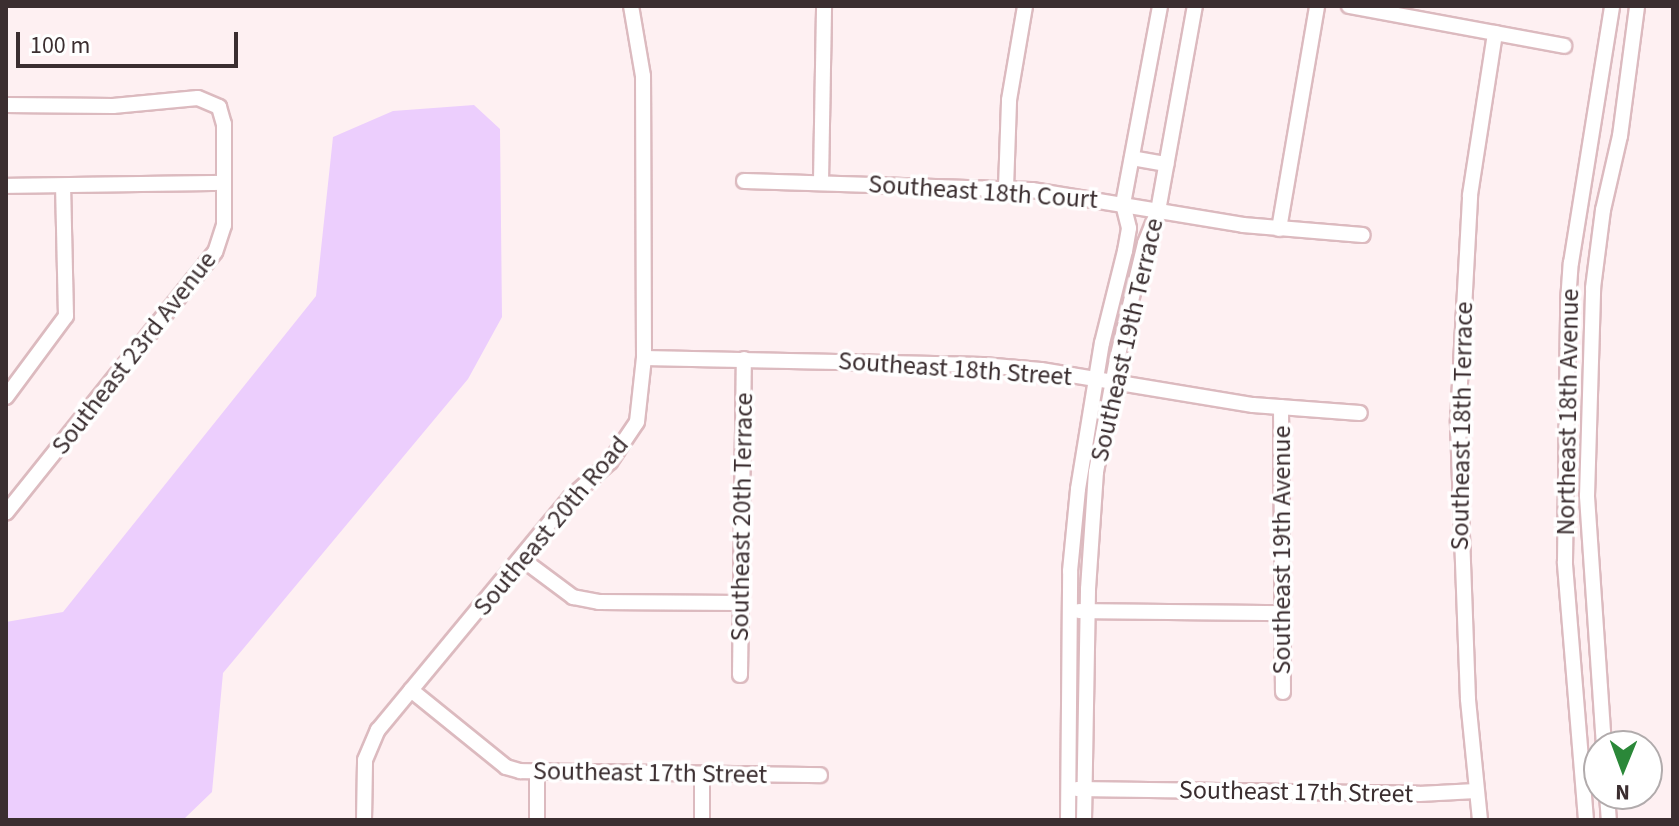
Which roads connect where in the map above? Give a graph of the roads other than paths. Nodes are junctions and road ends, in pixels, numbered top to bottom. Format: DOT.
graph roads {
  1 [pos="631,6"];
  2 [pos="824,6"];
  3 [pos="1025,6"];
  4 [pos="1160,6"];
  5 [pos="1195,6"];
  6 [pos="1317,6"];
  7 [pos="1349,6"];
  8 [pos="1612,6"];
  9 [pos="1637,6"];
  10 [pos="1495,33"];
  11 [pos="1564,46"];
  12 [pos="6,105"];
  13 [pos="1132,158"];
  14 [pos="1166,164"];
  15 [pos="744,181"];
  16 [pos="821,182"];
  17 [pos="223,183"];
  18 [pos="6,186"];
  19 [pos="63,187"];
  20 [pos="1006,188"];
  21 [pos="1123,204"];
  22 [pos="1158,211"];
  23 [pos="1279,229"];
  24 [pos="1363,235"];
  25 [pos="644,358"];
  26 [pos="744,359"];
  27 [pos="1095,379"];
  28 [pos="1112,382"];
  29 [pos="6,397"];
  30 [pos="1281,407"];
  31 [pos="1360,413"];
  32 [pos="6,513"];
  33 [pos="522,559"];
  34 [pos="741,603"];
  35 [pos="1070,611"];
  36 [pos="1087,611"];
  37 [pos="1282,613"];
  38 [pos="740,675"];
  39 [pos="411,690"];
  40 [pos="1283,692"];
  41 [pos="1603,730"];
  42 [pos="537,771"];
  43 [pos="702,774"];
  44 [pos="820,775"];
  45 [pos="1068,789"];
  46 [pos="1085,789"];
  47 [pos="1476,791"];
  48 [pos="364,820"];
  49 [pos="537,820"];
  50 [pos="702,820"];
  51 [pos="1068,820"];
  52 [pos="1084,820"];
  53 [pos="1480,820"];
  54 [pos="1586,820"];
  1 -- 25 [label="street, Southeast 20th Road"];
  2 -- 16 [label="street"];
  3 -- 20 [label="street"];
  4 -- 13 [label="street, Southeast 19th Terrace"];
  5 -- 14 [label="street, Southeast 19th Terrace"];
  6 -- 23 [label="street"];
  7 -- 10 [label="street"];
  8 -- 54 [label="street, Northeast 18th Avenue"];
  9 -- 41 [label="street"];
  10 -- 11 [label="street"];
  10 -- 47 [label="street, Southeast 18th Terrace"];
  12 -- 17 [label="street, Southeast 23rd Avenue"];
  13 -- 14 [label="street"];
  13 -- 21 [label="street, Southeast 19th Terrace"];
  14 -- 22 [label="street, Southeast 19th Terrace"];
  15 -- 16 [label="street, Southeast 18th Court"];
  16 -- 20 [label="street, Southeast 18th Court"];
  17 -- 19 [label="street"];
  17 -- 32 [label="street, Southeast 23rd Avenue"];
  18 -- 19 [label="street"];
  19 -- 29 [label="street"];
  20 -- 21 [label="street, Southeast 18th Court"];
  21 -- 22 [label="street, Southeast 18th Court"];
  21 -- 27 [label="street, Southeast 19th Terrace"];
  22 -- 23 [label="street, Southeast 18th Court"];
  22 -- 28 [label="street, Southeast 19th Terrace"];
  23 -- 24 [label="street, Southeast 18th Court"];
  25 -- 26 [label="street, Southeast 18th Street"];
  25 -- 33 [label="street, Southeast 20th Road"];
  26 -- 27 [label="street, Southeast 18th Street"];
  26 -- 34 [label="street, Southeast 20th Terrace"];
  27 -- 28 [label="street, Southeast 18th Street"];
  27 -- 35 [label="street, Southeast 19th Terrace"];
  28 -- 30 [label="street, Southeast 18th Street"];
  28 -- 36 [label="street, Southeast 19th Terrace"];
  30 -- 31 [label="street, Southeast 18th Street"];
  30 -- 37 [label="street, Southeast 19th Avenue"];
  33 -- 34 [label="street"];
  33 -- 39 [label="street, Southeast 20th Road"];
  34 -- 38 [label="street, Southeast 20th Terrace"];
  35 -- 36 [label="street"];
  35 -- 45 [label="street, Southeast 19th Terrace"];
  36 -- 37 [label="street"];
  36 -- 46 [label="street, Southeast 19th Terrace"];
  37 -- 40 [label="street, Southeast 19th Avenue"];
  39 -- 42 [label="street, Southeast 17th Street"];
  39 -- 48 [label="street, Southeast 20th Road"];
  42 -- 43 [label="street, Southeast 17th Street"];
  42 -- 49 [label="street"];
  43 -- 44 [label="street, Southeast 17th Street"];
  43 -- 50 [label="street"];
  45 -- 46 [label="street, Southeast 17th Street"];
  45 -- 51 [label="street, Southeast 19th Terrace"];
  46 -- 47 [label="street, Southeast 17th Street"];
  46 -- 52 [label="street, Southeast 19th Terrace"];
  47 -- 53 [label="street, Southeast 18th Terrace"];
}
